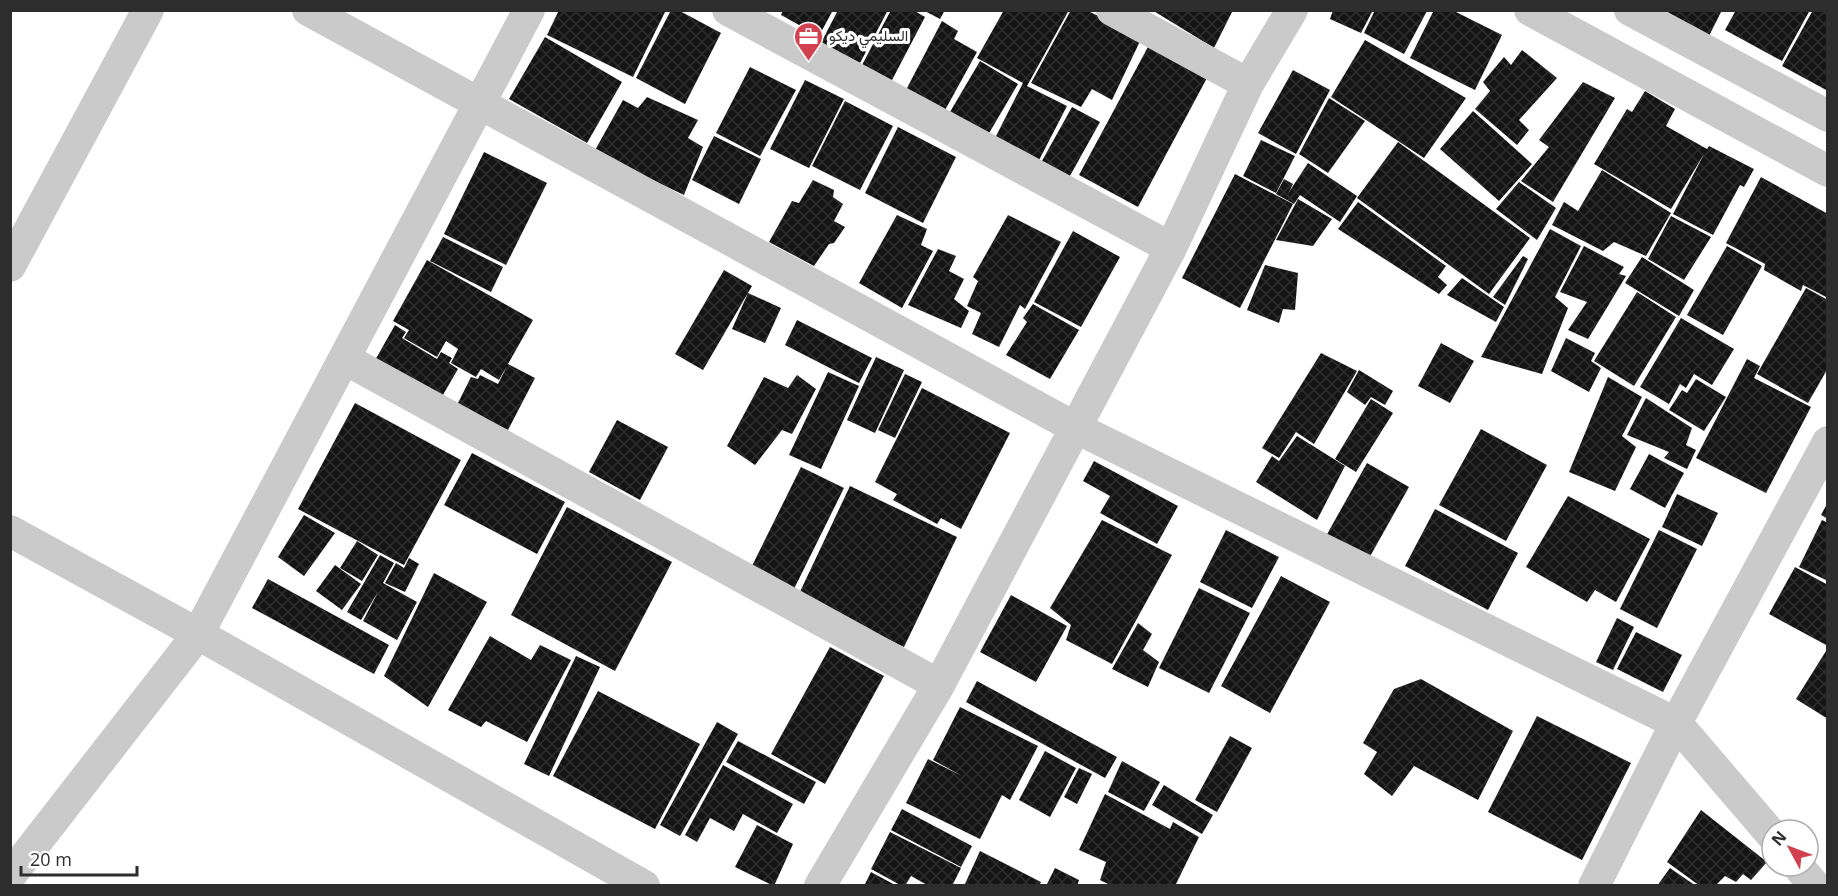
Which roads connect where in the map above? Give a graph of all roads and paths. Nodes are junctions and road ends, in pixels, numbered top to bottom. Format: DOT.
graph roads {
  1 [pos="148,10"];
  2 [pos="308,10"];
  3 [pos="529,10"];
  4 [pos="728,10"];
  5 [pos="1112,10"];
  6 [pos="1292,10"];
  7 [pos="1530,10"];
  8 [pos="1630,10"];
  9 [pos="1248,84"];
  10 [pos="480,103"];
  11 [pos="1827,116"];
  12 [pos="1827,171"];
  13 [pos="1171,248"];
  14 [pos="10,266"];
  15 [pos="345,358"];
  16 [pos="1076,428"];
  17 [pos="1827,442"];
  18 [pos="10,531"];
  19 [pos="198,634"];
  20 [pos="939,685"];
  21 [pos="1676,723"];
  22 [pos="1760,821"];
  23 [pos="10,876"];
  24 [pos="644,885"];
  25 [pos="820,885"];
  26 [pos="1594,885"];
  1 -- 14 [label="street"];
  2 -- 10 [label="street"];
  3 -- 10 [label="street"];
  4 -- 13 [label="street"];
  5 -- 9 [label="street"];
  6 -- 9 [label="street"];
  7 -- 12 [label="street"];
  8 -- 11 [label="street"];
  9 -- 13 [label="street"];
  10 -- 15 [label="street"];
  10 -- 16 [label="street"];
  13 -- 16 [label="street"];
  15 -- 19 [label="street"];
  15 -- 20 [label="street"];
  16 -- 20 [label="street"];
  16 -- 21 [label="street"];
  17 -- 21 [label="street"];
  18 -- 19 [label="street"];
  19 -- 23 [label="street"];
  19 -- 24 [label="street"];
  20 -- 25 [label="street"];
  21 -- 22 [label="street"];
  21 -- 26 [label="street"];
}
